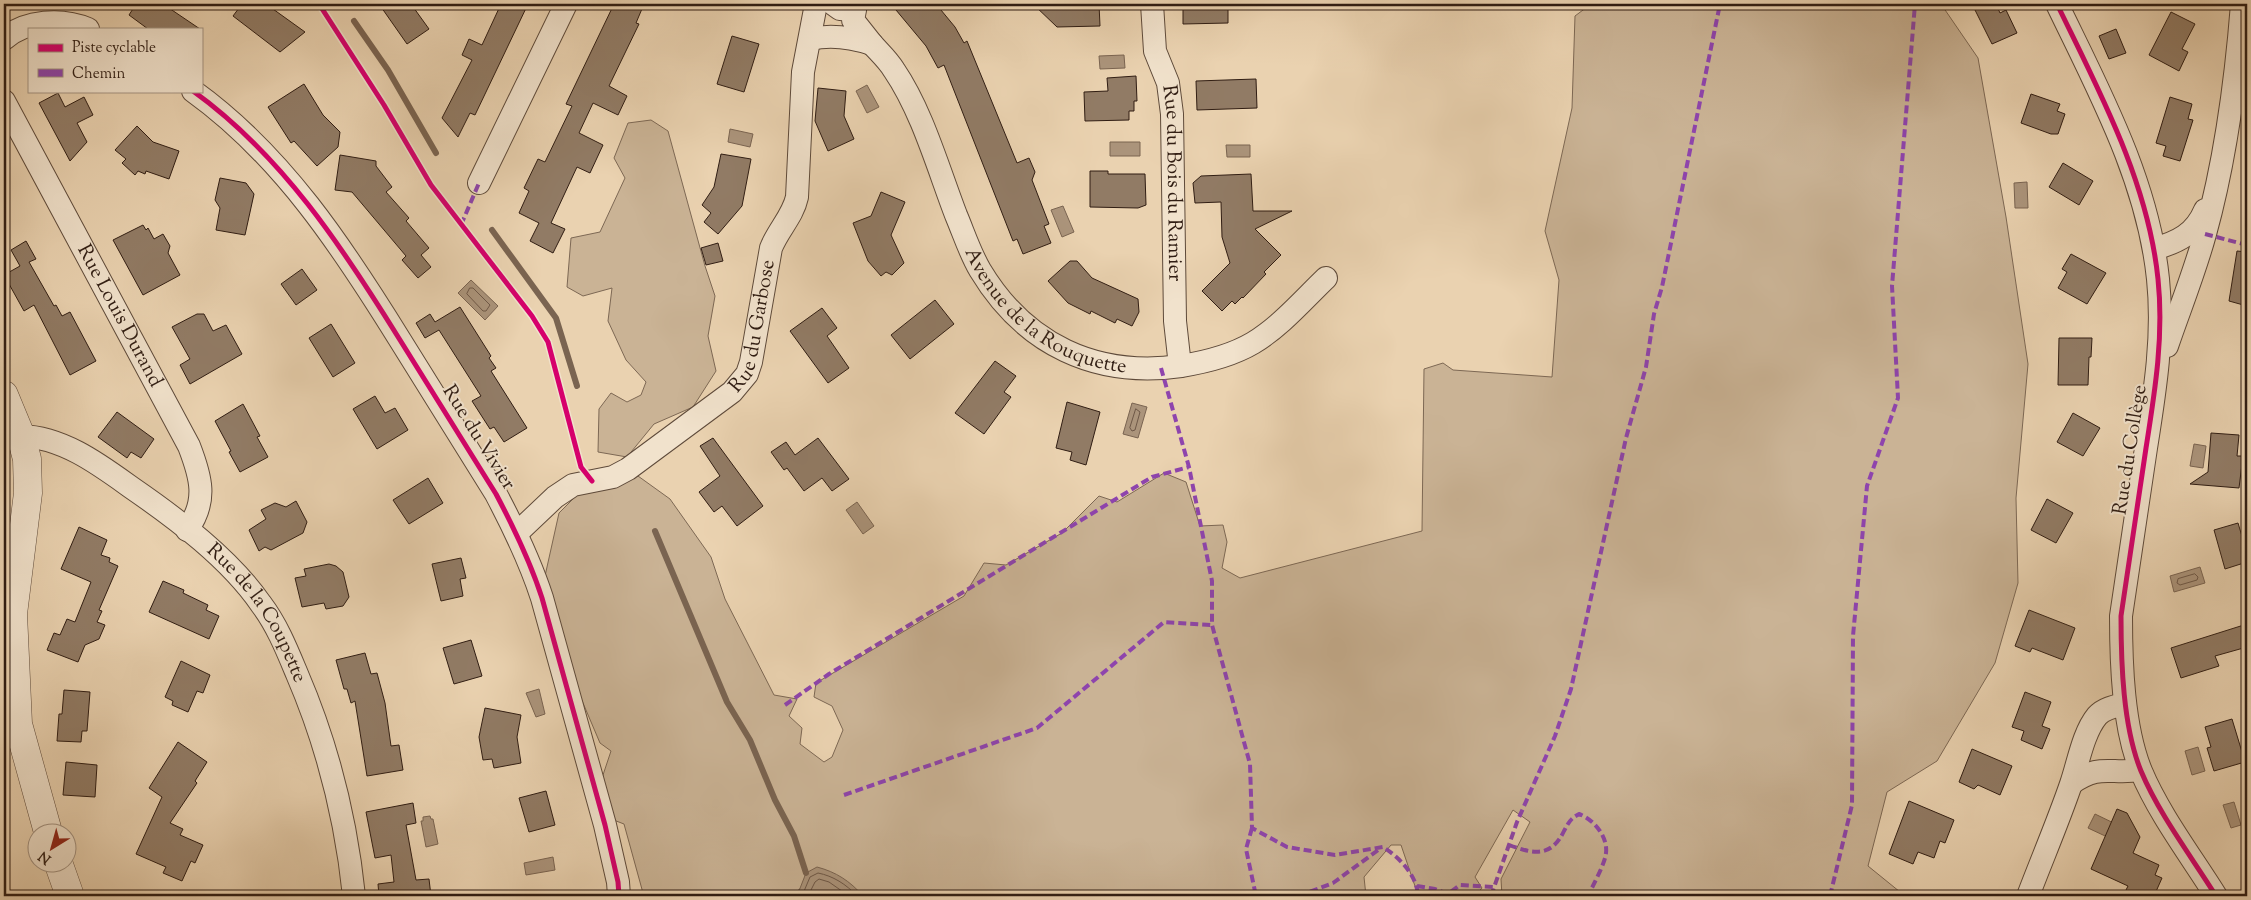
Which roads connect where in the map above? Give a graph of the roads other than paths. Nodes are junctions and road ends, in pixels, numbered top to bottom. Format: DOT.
graph roads {
  1 [pos="566,4"];
  2 [pos="816,4"];
  3 [pos="833,4"];
  4 [pos="1152,4"];
  5 [pos="2057,4"];
  6 [pos="2242,4"];
  7 [pos="84,28"];
  8 [pos="4,39"];
  9 [pos="810,39"];
  10 [pos="872,44"];
  11 [pos="194,92"];
  12 [pos="6,104"];
  13 [pos="2218,182"];
  14 [pos="479,183"];
  15 [pos="2154,249"];
  16 [pos="2198,257"];
  17 [pos="1326,278"];
  18 [pos="2158,278"];
  19 [pos="1180,366"];
  20 [pos="2158,372"];
  21 [pos="4,394"];
  22 [pos="22,436"];
  23 [pos="188,530"];
  24 [pos="517,533"];
  25 [pos="2125,704"];
  26 [pos="2140,770"];
  27 [pos="2072,783"];
  28 [pos="45,822"];
  29 [pos="62,872"];
  30 [pos="70,896"];
  31 [pos="354,896"];
  32 [pos="619,896"];
  33 [pos="2028,896"];
  34 [pos="2216,896"];
  1 -- 14 [label="street"];
  2 -- 9 [label="street, Rue du Garbose"];
  3 -- 10 [label="street, Avenue de la Rouquette"];
  4 -- 19 [label="street, Rue du Bois du Ramier"];
  5 -- 15 [label="street, Rue du Collège"];
  6 -- 13 [label="street"];
  7 -- 8 [label="street"];
  9 -- 10 [label="street"];
  9 -- 24 [label="street, Rue du Garbose"];
  10 -- 19 [label="street, Avenue de la Rouquette"];
  11 -- 24 [label="street, Rue du Vivier"];
  12 -- 23 [label="street, Rue Louis Durand"];
  13 -- 15 [label="street"];
  13 -- 16 [label="street"];
  15 -- 18 [label="street, Rue du Collège"];
  16 -- 18 [label="street"];
  16 -- 20 [label="street"];
  17 -- 19 [label="street, Avenue de la Rouquette"];
  18 -- 20 [label="street, Rue du Collège"];
  20 -- 25 [label="street, Rue du Collège"];
  21 -- 22 [label="street"];
  22 -- 23 [label="street, Rue de la Coupette"];
  22 -- 28 [label="street"];
  23 -- 31 [label="street, Rue de la Coupette"];
  24 -- 32 [label="street, Rue du Vivier"];
  25 -- 26 [label="street, Rue du Collège"];
  25 -- 27 [label="street"];
  26 -- 27 [label="street"];
  26 -- 34 [label="street, Rue du Collège"];
  27 -- 33 [label="street"];
  29 -- 30 [label="street"];
}
